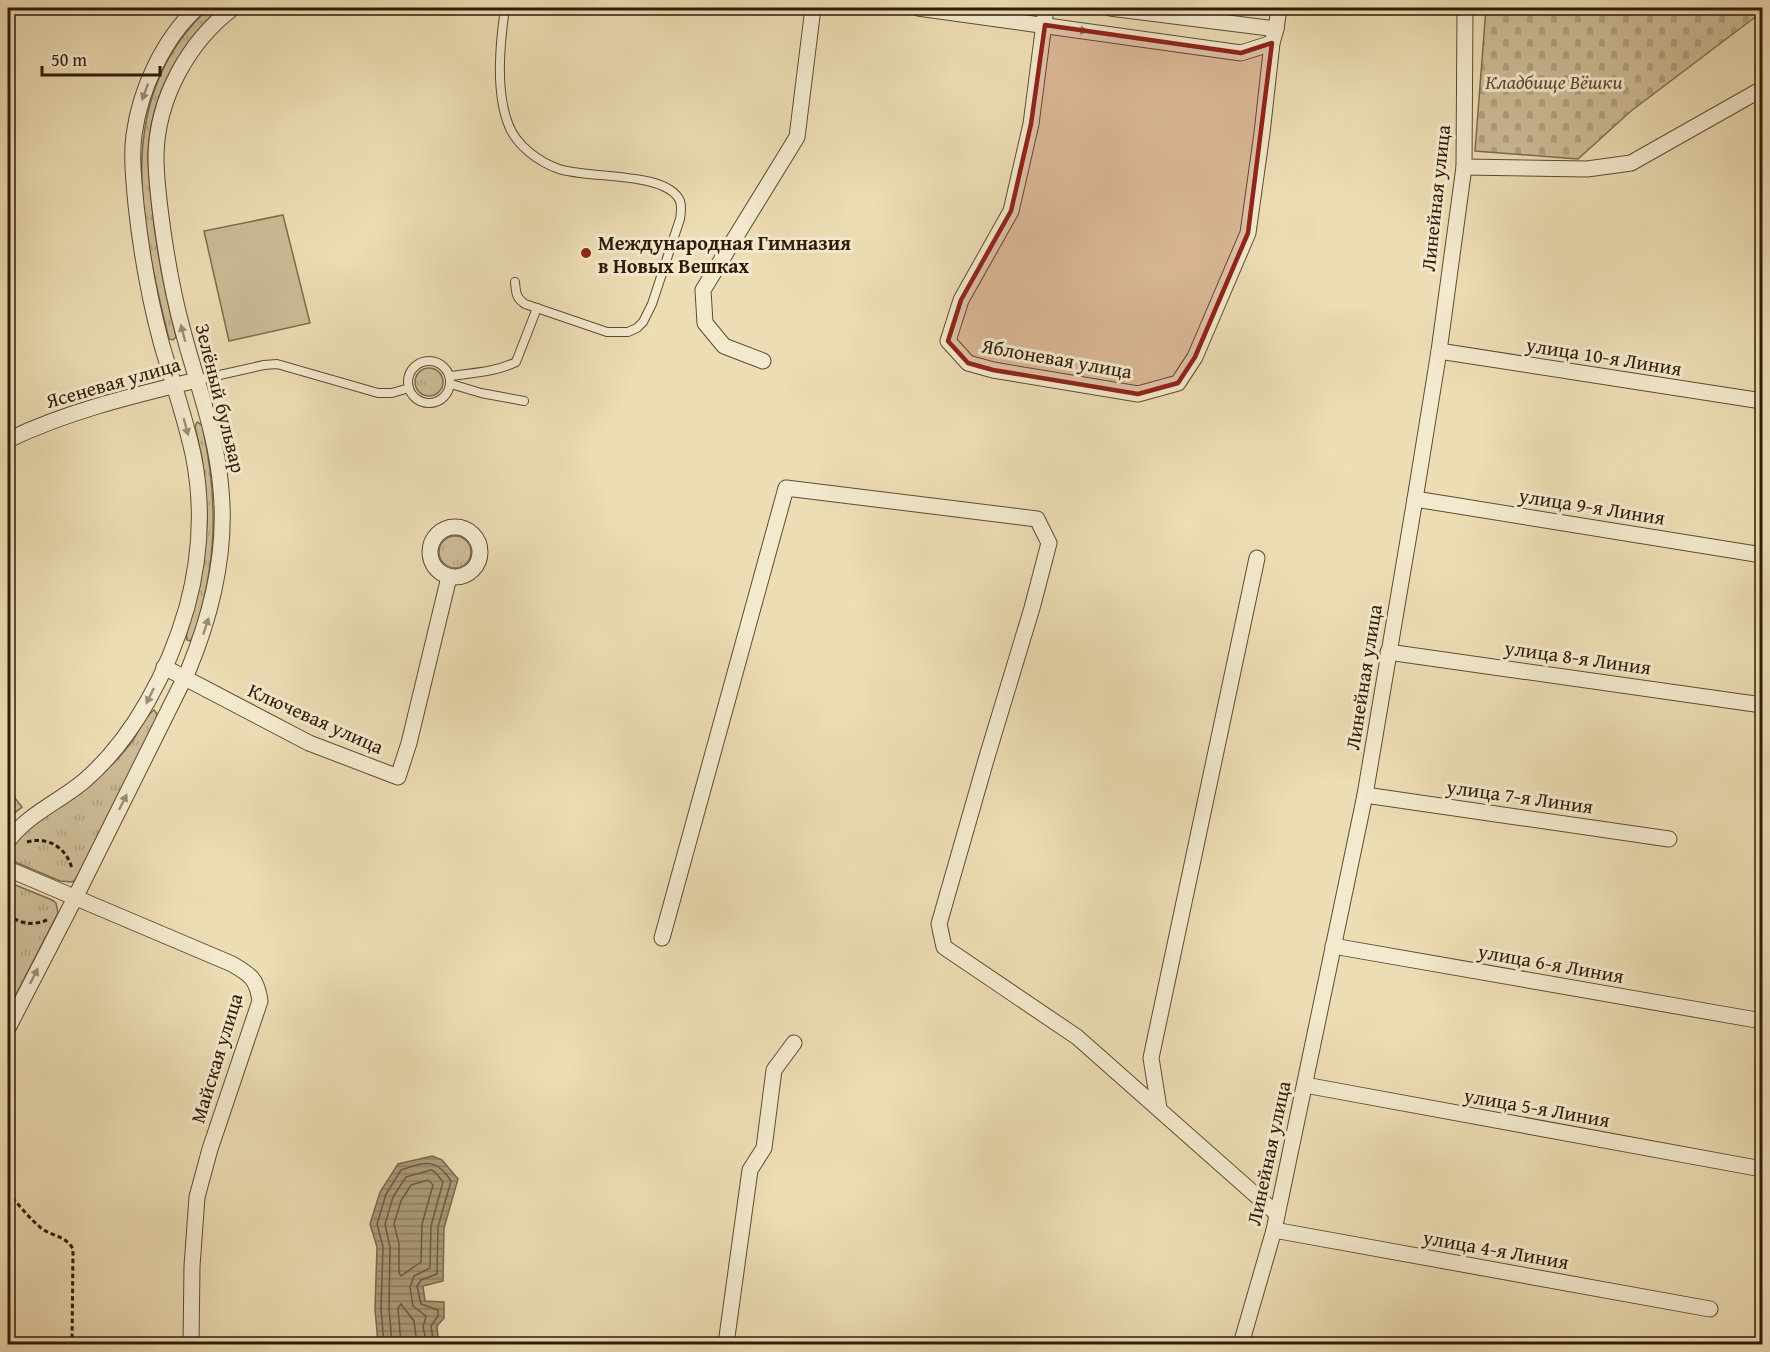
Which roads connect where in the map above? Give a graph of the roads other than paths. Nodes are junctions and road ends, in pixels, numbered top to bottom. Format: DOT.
graph roads {
  1 [pos="197,8"];
  2 [pos="233,8"];
  3 [pos="505,8"];
  4 [pos="813,8"];
  5 [pos="918,8"];
  6 [pos="1047,8"];
  7 [pos="1110,8"];
  8 [pos="1279,8"];
  9 [pos="1466,8"];
  10 [pos="1045,26"];
  11 [pos="1274,36"];
  12 [pos="1762,89"];
  13 [pos="1464,167"];
  14 [pos="515,282"];
  15 [pos="537,308"];
  16 [pos="1439,351"];
  17 [pos="763,361"];
  18 [pos="197,380"];
  19 [pos="450,380"];
  20 [pos="174,385"];
  21 [pos="409,388"];
  22 [pos="524,401"];
  23 [pos="1762,401"];
  24 [pos="8,440"];
  25 [pos="1415,499"];
  26 [pos="1762,555"];
  27 [pos="1257,558"];
  28 [pos="449,577"];
  29 [pos="1388,652"];
  30 [pos="164,667"];
  31 [pos="185,678"];
  32 [pos="1762,705"];
  33 [pos="1365,795"];
  34 [pos="1669,839"];
  35 [pos="8,841"];
  36 [pos="8,869"];
  37 [pos="71,897"];
  38 [pos="662,938"];
  39 [pos="1333,946"];
  40 [pos="1762,1021"];
  41 [pos="8,1028"];
  42 [pos="794,1043"];
  43 [pos="1305,1086"];
  44 [pos="1159,1108"];
  45 [pos="1762,1170"];
  46 [pos="1277,1214"];
  47 [pos="1274,1230"];
  48 [pos="1710,1309"];
  49 [pos="191,1344"];
  50 [pos="726,1344"];
  51 [pos="1241,1344"];
  1 -- 20 [label="street, Зелёный бульвар, one-way"];
  18 -- 2 [label="street, Зелёный бульвар, one-way"];
  3 -- 15 [label="lane"];
  4 -- 17 [label="street"];
  5 -- 10 [label="street"];
  6 -- 10 [label="street"];
  7 -- 11 [label="street"];
  8 -- 11 [label="street"];
  9 -- 13 [label="street, Линейная улица"];
  10 -- 11 [label="street, one-way"];
  10 -- 11 [label="street, Яблоневая улица"];
  12 -- 13 [label="street"];
  13 -- 16 [label="street, Линейная улица"];
  14 -- 15 [label="lane"];
  15 -- 19 [label="lane"];
  16 -- 23 [label="street, улица 10-я Линия"];
  16 -- 25 [label="street, Линейная улица"];
  18 -- 20 [label="street, Ясеневая улица"];
  18 -- 21 [label="lane"];
  31 -- 18 [label="street, Зелёный бульвар, one-way"];
  19 -- 21 [label="lane"];
  19 -- 21 [label="lane"];
  19 -- 22 [label="lane"];
  20 -- 24 [label="street, Ясеневая улица"];
  20 -- 30 [label="street, Зелёный бульвар, one-way"];
  25 -- 26 [label="street, улица 9-я Линия"];
  25 -- 29 [label="street, Линейная улица"];
  27 -- 44 [label="street"];
  28 -- 31 [label="street, Ключевая улица"];
  29 -- 32 [label="street, улица 8-я Линия"];
  29 -- 33 [label="street, Линейная улица"];
  30 -- 31 [label="street, Ключевая улица"];
  30 -- 35 [label="street, Зелёный бульвар, one-way"];
  37 -- 31 [label="street, Зелёный бульвар, one-way"];
  33 -- 34 [label="street, улица 7-я Линия"];
  33 -- 39 [label="street, Линейная улица"];
  36 -- 37 [label="street, Майская улица"];
  41 -- 37 [label="street, Зелёный бульвар, one-way"];
  37 -- 49 [label="street, Майская улица"];
  38 -- 44 [label="street"];
  39 -- 40 [label="street, улица 6-я Линия"];
  39 -- 43 [label="street, Линейная улица"];
  42 -- 50 [label="street"];
  43 -- 45 [label="street, улица 5-я Линия"];
  43 -- 46 [label="street, Линейная улица"];
  44 -- 46 [label="street"];
  46 -- 47 [label="street, Линейная улица"];
  47 -- 48 [label="street, улица 4-я Линия"];
  47 -- 51 [label="street, Линейная улица"];
}
